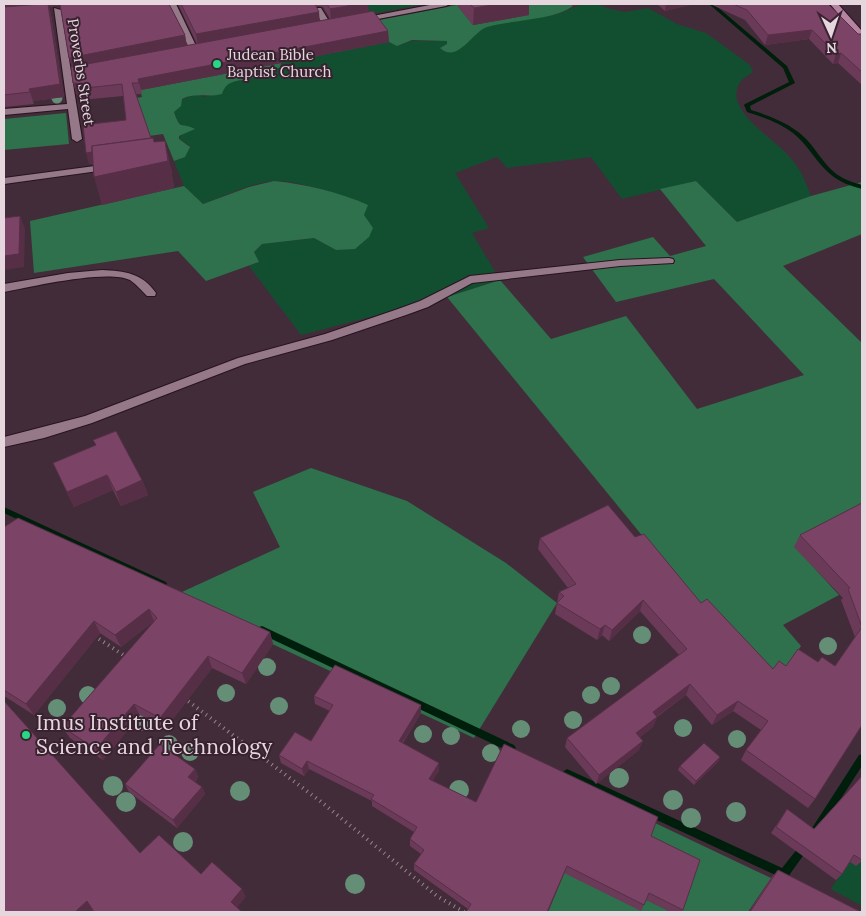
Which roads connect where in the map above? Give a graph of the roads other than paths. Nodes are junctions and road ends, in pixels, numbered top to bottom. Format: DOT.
graph roads {
  1 [pos="172,4"];
  2 [pos="446,4"];
  3 [pos="834,4"];
  4 [pos="57,10"];
  5 [pos="318,10"];
  6 [pos="355,21"];
  7 [pos="328,26"];
  8 [pos="862,36"];
  9 [pos="195,52"];
  10 [pos="72,106"];
  11 [pos="4,112"];
  12 [pos="77,139"];
  13 [pos="121,166"];
  14 [pos="4,181"];
  15 [pos="669,261"];
  16 [pos="4,288"];
  17 [pos="151,293"];
  18 [pos="4,442"];
  1 -- 9 [label="street"];
  2 -- 6 [label="street"];
  3 -- 8 [label="main road"];
  4 -- 10 [label="street, Proverbs Street"];
  5 -- 7 [label="street"];
  10 -- 11 [label="street"];
  10 -- 12 [label="street, Proverbs Street"];
  13 -- 14 [label="street"];
  15 -- 18 [label="street"];
  16 -- 17 [label="street"];
}
